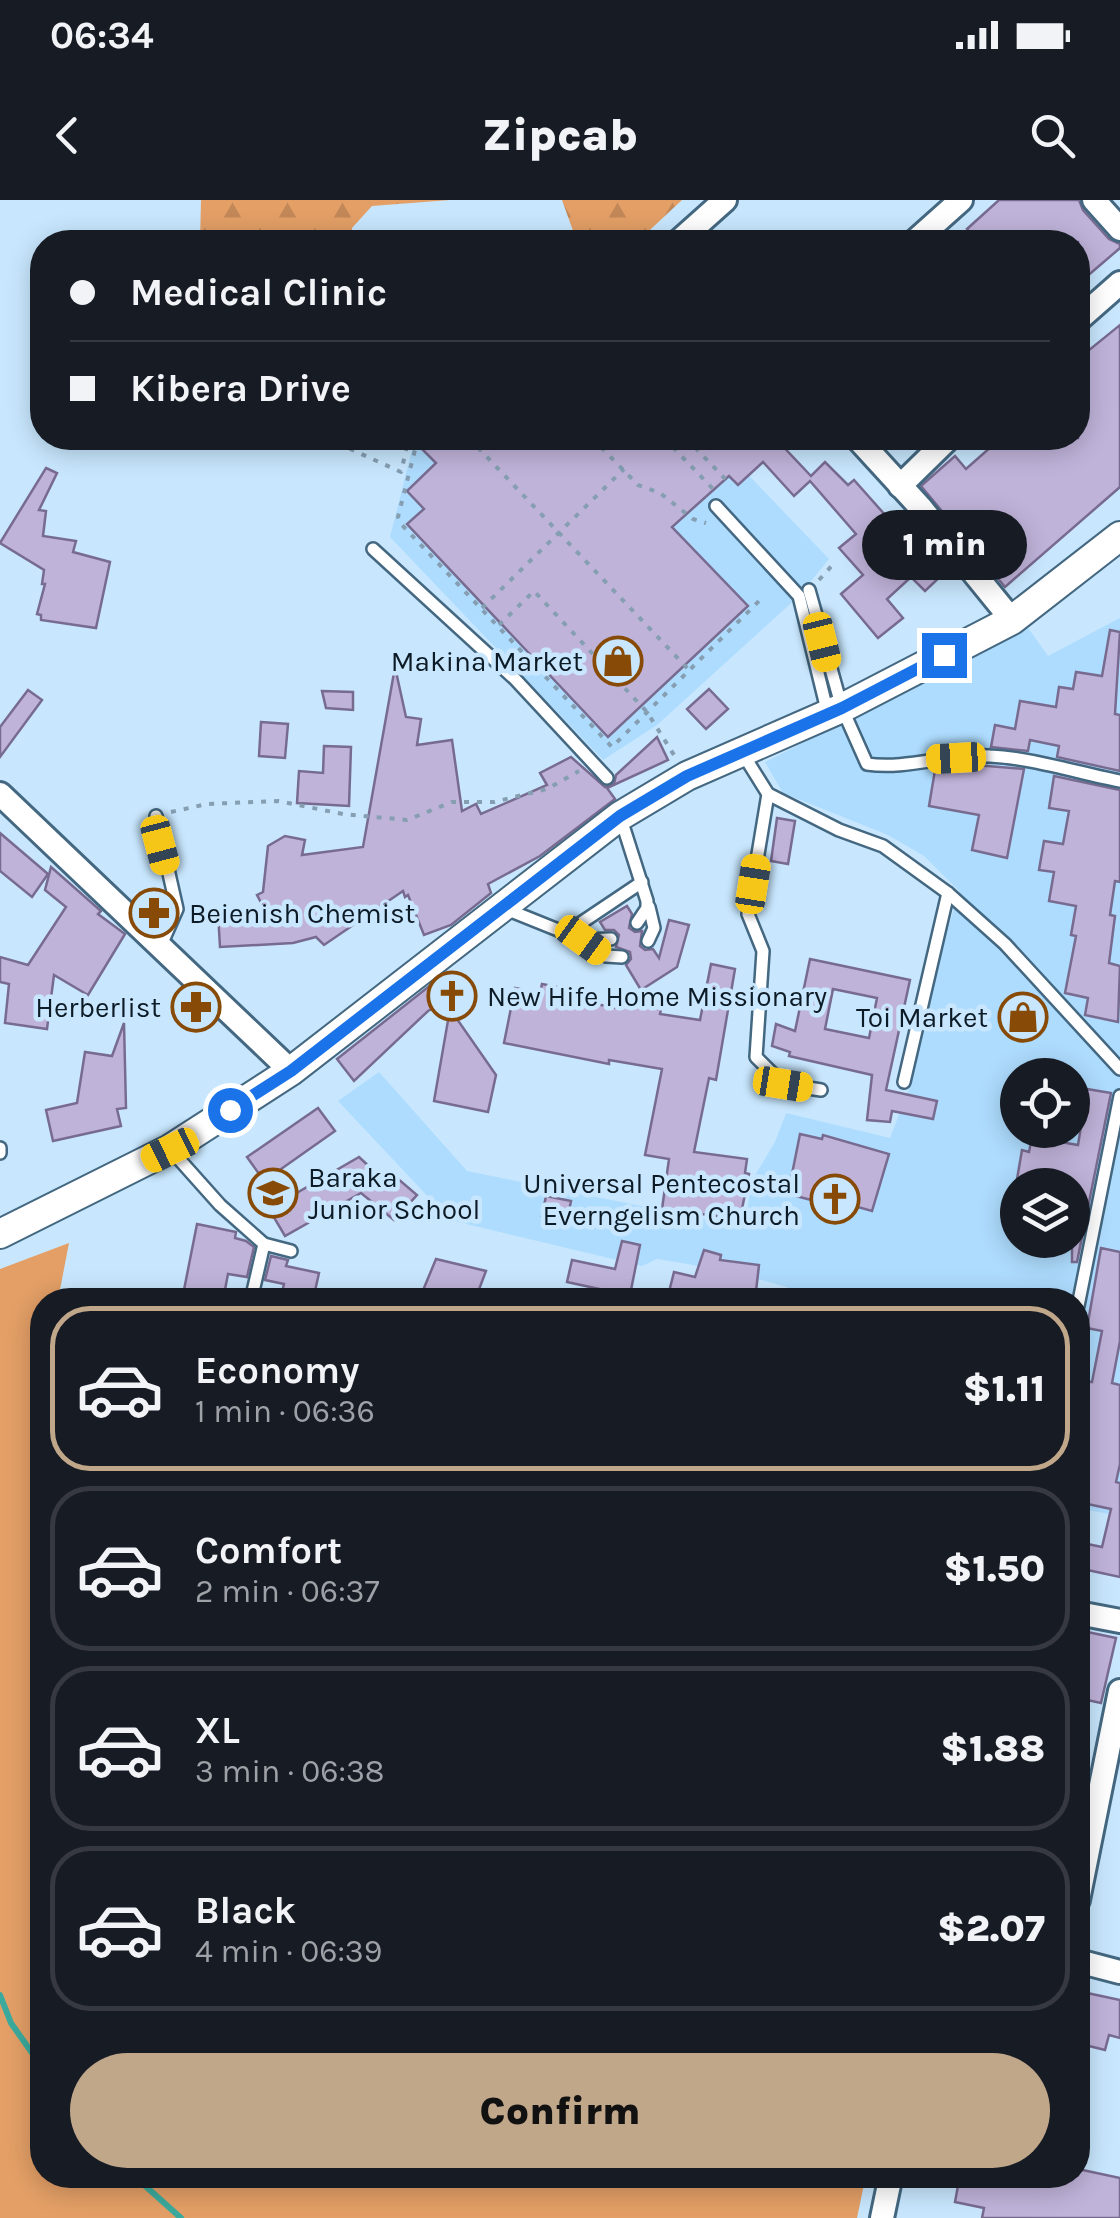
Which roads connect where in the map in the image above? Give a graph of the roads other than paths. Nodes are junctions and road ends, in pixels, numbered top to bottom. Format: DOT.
graph roads {
  1 [pos="725,200"];
  2 [pos="961,200"];
  3 [pos="1094,200"];
  4 [pos="1120,228"];
  5 [pos="691,230"];
  6 [pos="927,230"];
  7 [pos="1120,282"];
  8 [pos="1090,309"];
  9 [pos="868,450"];
  10 [pos="937,450"];
  11 [pos="900,486"];
  12 [pos="717,500"];
  13 [pos="1120,536"];
  14 [pos="373,549"];
  15 [pos="810,590"];
  16 [pos="1012,620"];
  17 [pos="835,711"];
  18 [pos="742,753"];
  19 [pos="607,778"];
  20 [pos="1120,781"];
  21 [pos="0,794"];
  22 [pos="768,794"];
  23 [pos="156,816"];
  24 [pos="620,816"];
  25 [pos="642,882"];
  26 [pos="948,892"];
  27 [pos="647,900"];
  28 [pos="501,908"];
  29 [pos="637,923"];
  30 [pos="566,933"];
  31 [pos="611,939"];
  32 [pos="583,940"];
  33 [pos="648,941"];
  34 [pos="161,945"];
  35 [pos="622,957"];
  36 [pos="1120,1069"];
  37 [pos="291,1071"];
  38 [pos="904,1082"];
  39 [pos="821,1090"];
  40 [pos="1120,1096"];
  41 [pos="170,1150"];
  42 [pos="0,1234"];
  43 [pos="264,1244"];
  44 [pos="291,1251"];
  45 [pos="254,1288"];
  46 [pos="1082,1288"];
  47 [pos="1090,1615"];
  48 [pos="1120,1621"];
  49 [pos="1120,1691"];
  50 [pos="1090,1840"];
  51 [pos="1090,1964"];
  52 [pos="1120,1972"];
  53 [pos="888,2188"];
  54 [pos="882,2218"];
  1 -- 5 [label="street"];
  2 -- 6 [label="street"];
  3 -- 4 [label="street"];
  7 -- 8 [label="street"];
  9 -- 11 [label="street"];
  10 -- 11 [label="street"];
  11 -- 16 [label="street"];
  12 -- 17 [label="lane"];
  13 -- 16 [label="street"];
  14 -- 19 [label="lane"];
  15 -- 17 [label="lane"];
  16 -- 17 [label="street"];
  17 -- 18 [label="street"];
  17 -- 20 [label="lane"];
  18 -- 22 [label="lane"];
  18 -- 24 [label="street"];
  21 -- 34 [label="street"];
  22 -- 26 [label="lane"];
  22 -- 39 [label="lane"];
  23 -- 34 [label="lane"];
  24 -- 25 [label="lane"];
  24 -- 28 [label="street"];
  25 -- 27 [label="lane"];
  25 -- 30 [label="lane"];
  26 -- 36 [label="lane"];
  26 -- 38 [label="lane"];
  27 -- 29 [label="lane"];
  27 -- 33 [label="lane"];
  28 -- 30 [label="lane"];
  28 -- 37 [label="street"];
  30 -- 32 [label="lane"];
  31 -- 32 [label="lane"];
  32 -- 35 [label="lane"];
  34 -- 37 [label="street"];
  37 -- 41 [label="street"];
  40 -- 46 [label="lane"];
  41 -- 42 [label="street"];
  41 -- 43 [label="lane"];
  43 -- 44 [label="lane"];
  43 -- 45 [label="lane"];
  47 -- 48 [label="street"];
  49 -- 50 [label="street"];
  51 -- 52 [label="street"];
  53 -- 54 [label="street"];
}
